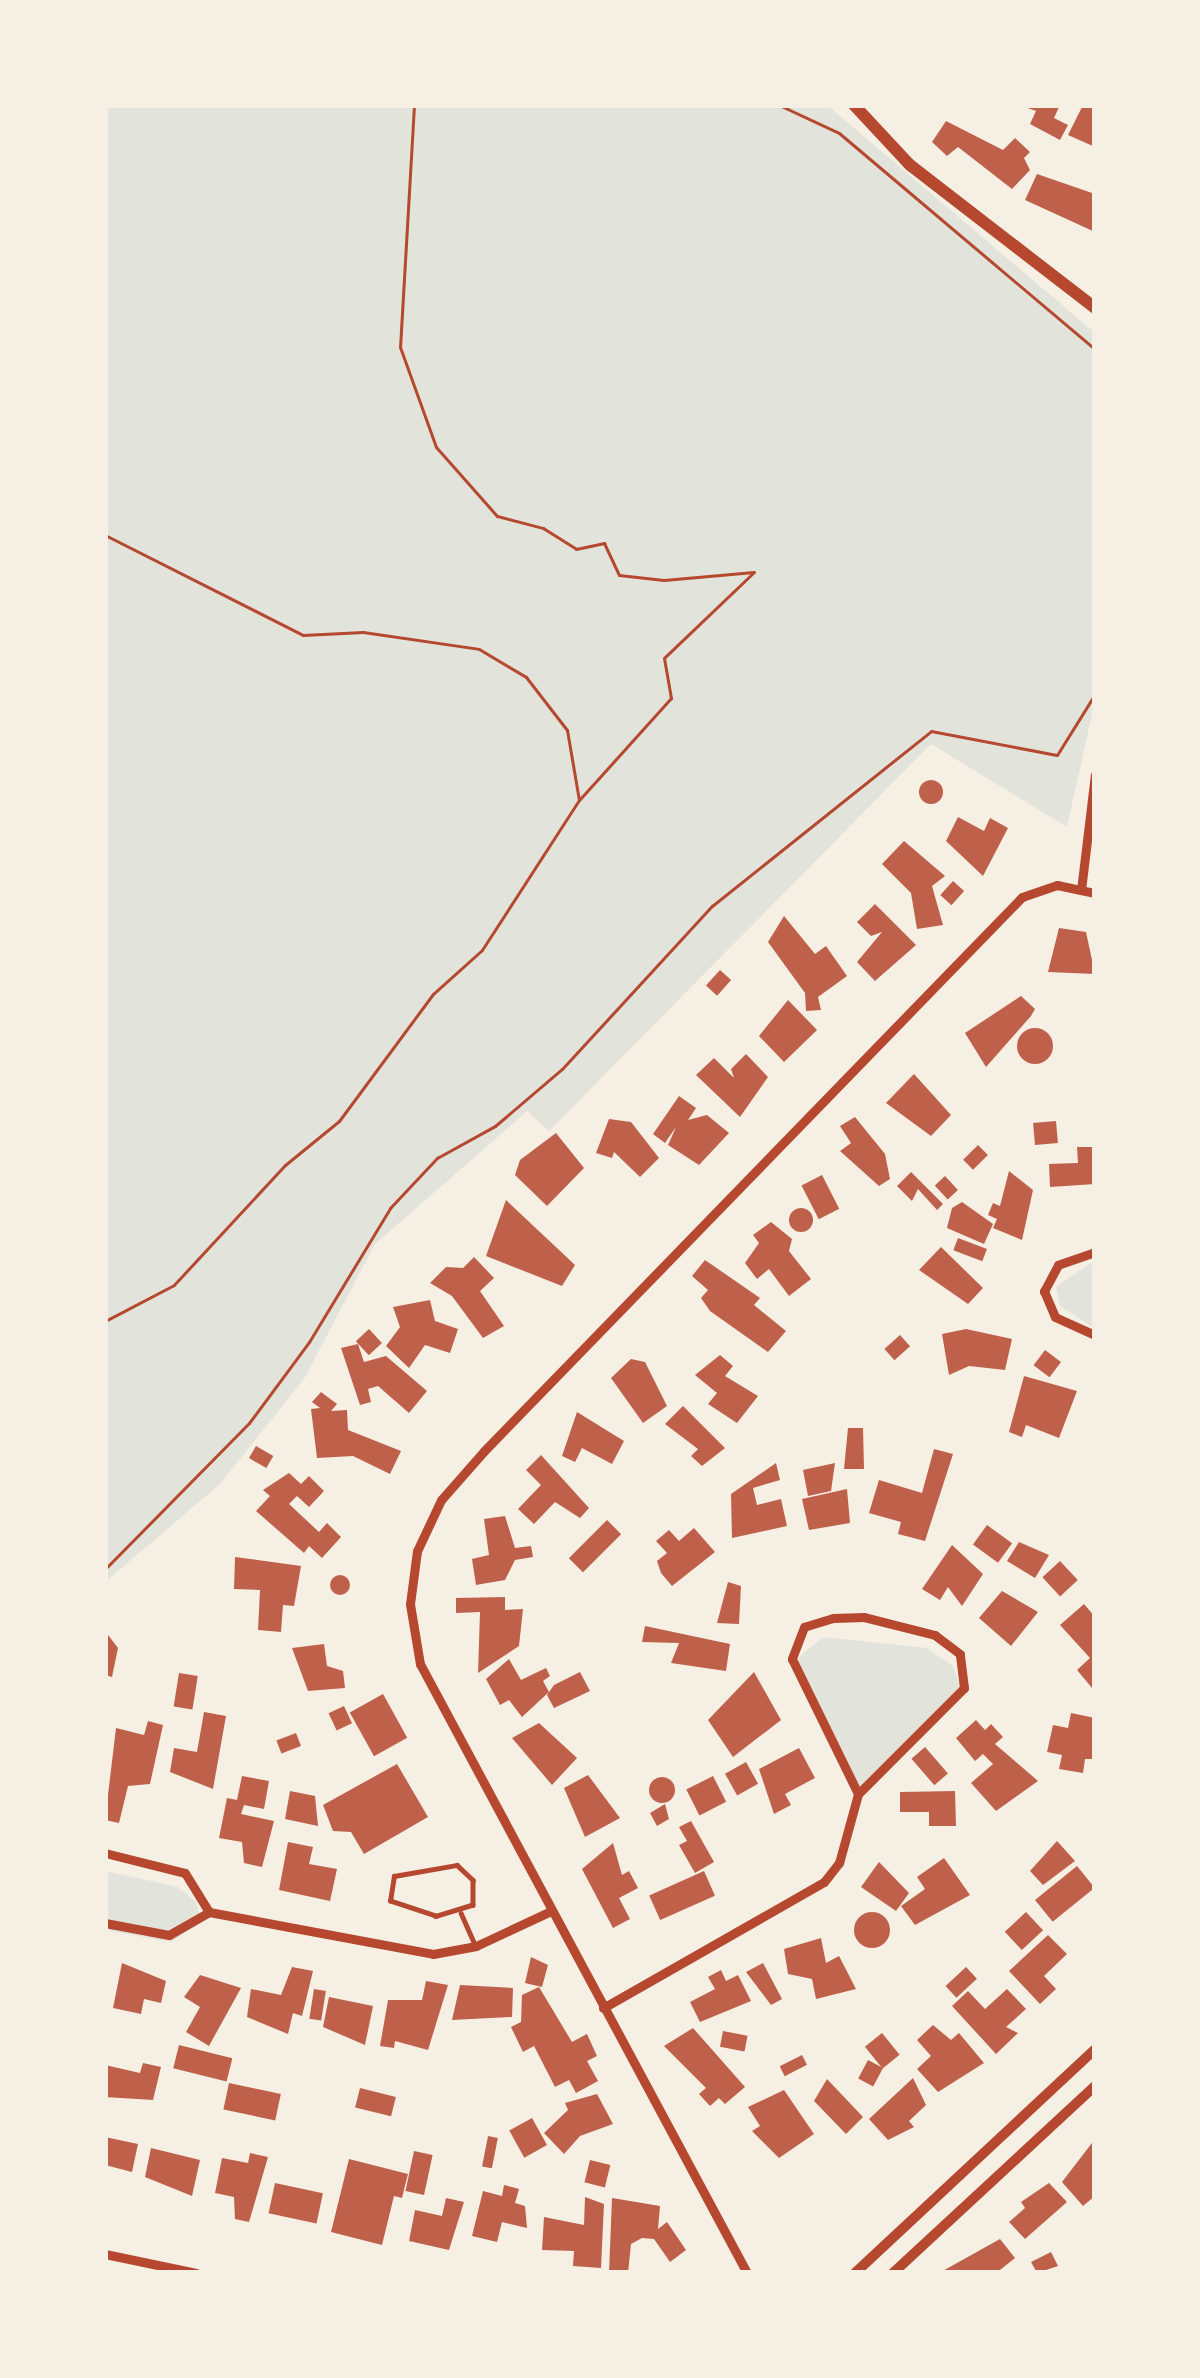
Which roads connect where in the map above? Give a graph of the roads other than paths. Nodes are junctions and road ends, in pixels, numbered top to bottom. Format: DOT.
graph roads {
  1 [pos="854,105"];
  2 [pos="1095,308"];
  3 [pos="1095,775"];
  4 [pos="1081,890"];
  5 [pos="1095,893"];
  6 [pos="1095,1252"];
  7 [pos="1095,1335"];
  8 [pos="858,1794"];
  9 [pos="105,1853"];
  10 [pos="460,1911"];
  11 [pos="551,1911"];
  12 [pos="209,1912"];
  13 [pos="105,1924"];
  14 [pos="476,1946"];
  15 [pos="603,2008"];
  16 [pos="1095,2049"];
  17 [pos="1095,2086"];
  18 [pos="105,2254"];
  19 [pos="196,2273"];
  20 [pos="747,2273"];
  21 [pos="855,2273"];
  22 [pos="893,2273"];
  1 -- 2 [label="main road"];
  3 -- 4 [label="street"];
  4 -- 5 [label="street"];
  4 -- 11 [label="street"];
  6 -- 7 [label="street"];
  8 -- 8 [label="street"];
  8 -- 15 [label="street"];
  9 -- 12 [label="street"];
  10 -- 10 [label="lane"];
  10 -- 14 [label="lane"];
  11 -- 14 [label="street"];
  11 -- 15 [label="street"];
  12 -- 13 [label="street"];
  12 -- 14 [label="street"];
  15 -- 20 [label="street"];
  16 -- 21 [label="street"];
  17 -- 22 [label="street"];
  18 -- 19 [label="street"];
}
